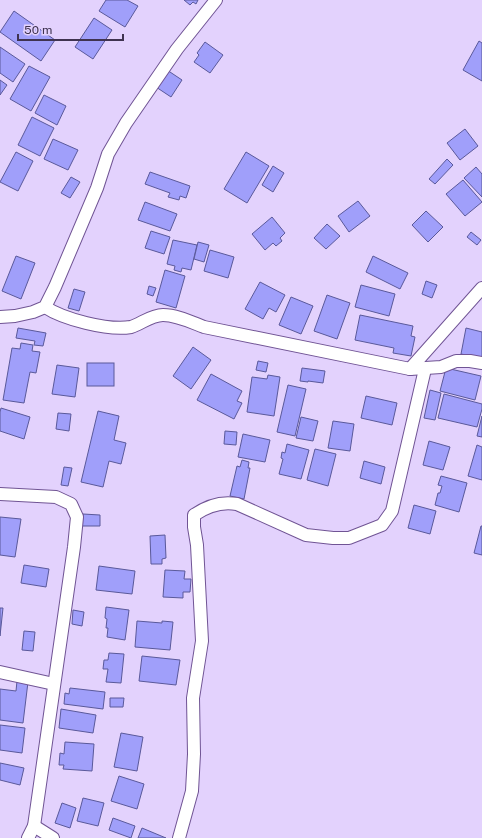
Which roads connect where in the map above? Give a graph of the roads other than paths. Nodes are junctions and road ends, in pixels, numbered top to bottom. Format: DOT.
graph roads {
  1 [pos="216,0"];
  2 [pos="482,288"];
  3 [pos="45,307"];
  4 [pos="0,317"];
  5 [pos="482,363"];
  6 [pos="410,369"];
  7 [pos="425,369"];
  8 [pos="0,494"];
  9 [pos="0,672"];
  10 [pos="54,684"];
  11 [pos="34,826"];
  12 [pos="28,838"];
  13 [pos="53,838"];
  14 [pos="179,838"];
  1 -- 3 [label="street"];
  2 -- 6 [label="street"];
  3 -- 4 [label="street"];
  3 -- 6 [label="street"];
  5 -- 7 [label="street"];
  6 -- 7 [label="street"];
  7 -- 14 [label="street"];
  8 -- 10 [label="street"];
  9 -- 10 [label="street"];
  10 -- 11 [label="street"];
  11 -- 12 [label="street"];
  11 -- 13 [label="street"];
}
